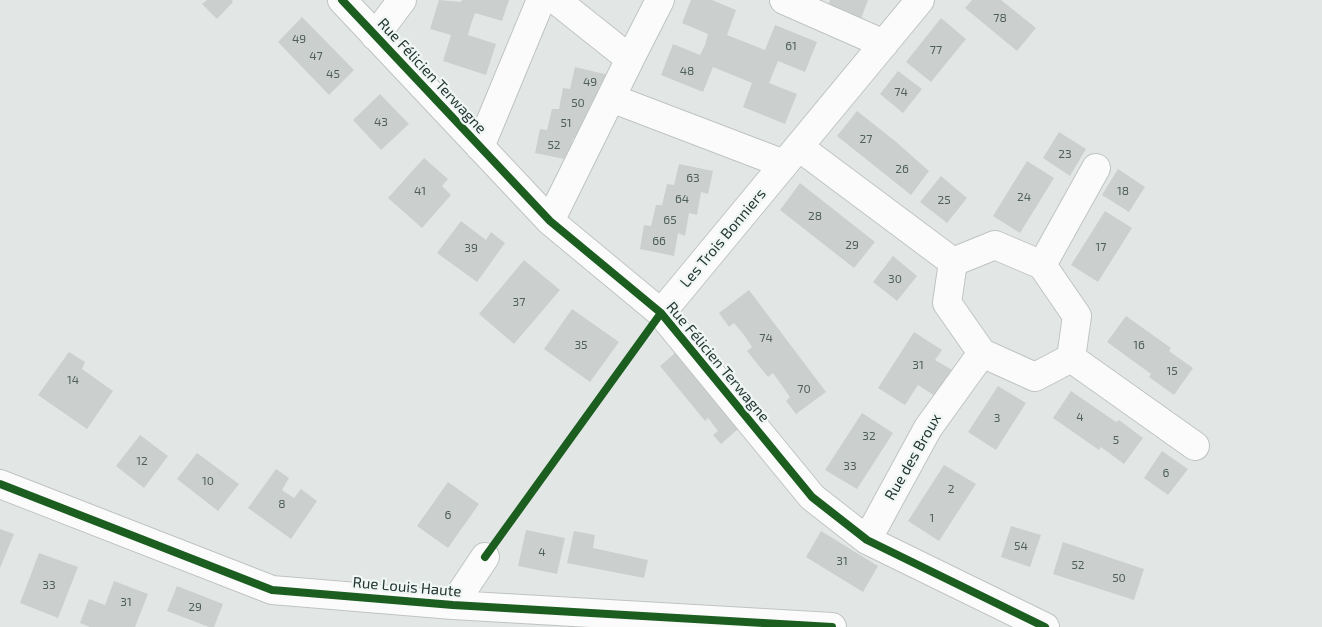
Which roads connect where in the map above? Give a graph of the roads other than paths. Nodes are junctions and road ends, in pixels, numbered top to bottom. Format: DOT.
graph roads {
  1 [pos="342,0"];
  2 [pos="402,0"];
  3 [pos="541,0"];
  4 [pos="556,0"];
  5 [pos="660,0"];
  6 [pos="784,0"];
  7 [pos="920,0"];
  8 [pos="375,36"];
  9 [pos="884,44"];
  10 [pos="630,59"];
  11 [pos="611,98"];
  12 [pos="480,147"];
  13 [pos="792,156"];
  14 [pos="1096,168"];
  15 [pos="550,220"];
  16 [pos="953,262"];
  17 [pos="1042,265"];
  18 [pos="661,313"];
  19 [pos="982,353"];
  20 [pos="1071,358"];
  21 [pos="1195,446"];
  22 [pos="0,484"];
  23 [pos="867,540"];
  24 [pos="485,557"];
  25 [pos="452,605"];
  26 [pos="832,627"];
  27 [pos="1045,627"];
  1 -- 8 [label="street, Rue Félicien Terwagne"];
  2 -- 8 [label="street"];
  3 -- 12 [label="street"];
  4 -- 10 [label="street"];
  5 -- 10 [label="street"];
  6 -- 9 [label="street"];
  7 -- 9 [label="street, Les Trois Bonniers"];
  8 -- 12 [label="street, Rue Félicien Terwagne"];
  9 -- 13 [label="street, Les Trois Bonniers"];
  10 -- 11 [label="street"];
  11 -- 13 [label="street"];
  11 -- 15 [label="street"];
  12 -- 15 [label="street, Rue Félicien Terwagne"];
  13 -- 16 [label="street"];
  13 -- 18 [label="street, Les Trois Bonniers"];
  14 -- 17 [label="street"];
  15 -- 18 [label="street, Rue Félicien Terwagne"];
  16 -- 17 [label="street"];
  16 -- 19 [label="street"];
  17 -- 20 [label="street"];
  18 -- 23 [label="street, Rue Félicien Terwagne"];
  19 -- 20 [label="street"];
  19 -- 23 [label="street, Rue des Broux"];
  20 -- 21 [label="street"];
  22 -- 25 [label="street, Rue Louis Haute"];
  23 -- 27 [label="street, Rue Félicien Terwagne"];
  24 -- 25 [label="street, Rue Louis Haute"];
  25 -- 26 [label="street, Rue Louis Haute"];
}
